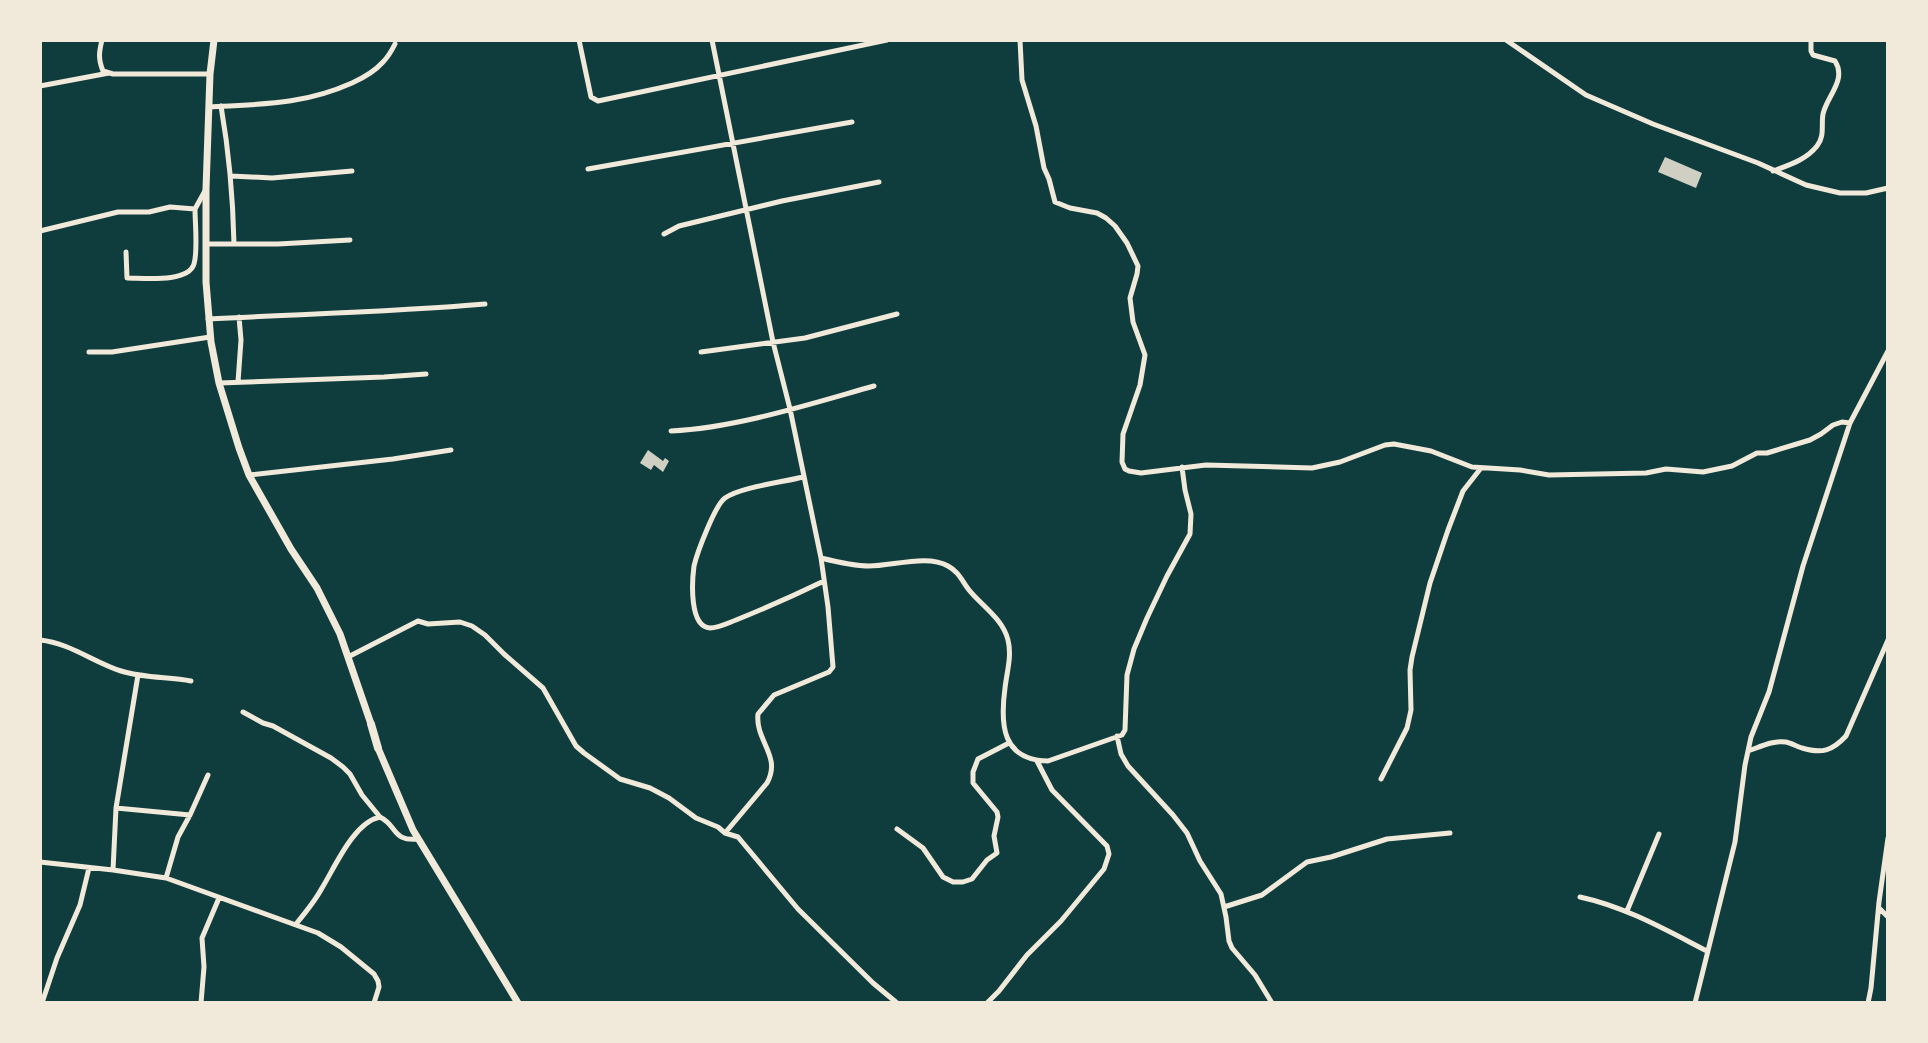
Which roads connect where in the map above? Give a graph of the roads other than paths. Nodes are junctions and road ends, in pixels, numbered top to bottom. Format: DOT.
graph roads {
  1 [pos="102,40"];
  2 [pos="214,40"];
  3 [pos="579,40"];
  4 [pos="712,40"];
  5 [pos="887,40"];
  6 [pos="1020,40"];
  7 [pos="1506,40"];
  8 [pos="1811,40"];
  9 [pos="396,44"];
  10 [pos="109,73"];
  11 [pos="210,74"];
  12 [pos="720,75"];
  13 [pos="40,86"];
  14 [pos="221,106"];
  15 [pos="209,107"];
  16 [pos="852,121"];
  17 [pos="734,143"];
  18 [pos="588,169"];
  19 [pos="352,171"];
  20 [pos="1773,171"];
  21 [pos="231,176"];
  22 [pos="879,182"];
  23 [pos="1888,188"];
  24 [pos="206,189"];
  25 [pos="195,209"];
  26 [pos="747,209"];
  27 [pos="40,231"];
  28 [pos="664,233"];
  29 [pos="349,240"];
  30 [pos="207,244"];
  31 [pos="234,244"];
  32 [pos="126,252"];
  33 [pos="485,304"];
  34 [pos="897,314"];
  35 [pos="239,317"];
  36 [pos="208,318"];
  37 [pos="210,337"];
  38 [pos="773,342"];
  39 [pos="1888,351"];
  40 [pos="89,352"];
  41 [pos="701,352"];
  42 [pos="426,373"];
  43 [pos="238,382"];
  44 [pos="219,383"];
  45 [pos="874,386"];
  46 [pos="790,410"];
  47 [pos="1850,423"];
  48 [pos="671,431"];
  49 [pos="451,450"];
  50 [pos="1182,467"];
  51 [pos="1481,468"];
  52 [pos="249,475"];
  53 [pos="803,477"];
  54 [pos="821,558"];
  55 [pos="824,580"];
  56 [pos="40,640"];
  57 [pos="1888,640"];
  58 [pos="348,657"];
  59 [pos="138,675"];
  60 [pos="191,681"];
  61 [pos="243,712"];
  62 [pos="370,724"];
  63 [pos="1117,736"];
  64 [pos="1009,743"];
  65 [pos="378,748"];
  66 [pos="1748,751"];
  67 [pos="1037,761"];
  68 [pos="208,775"];
  69 [pos="1381,779"];
  70 [pos="116,808"];
  71 [pos="190,815"];
  72 [pos="380,817"];
  73 [pos="897,829"];
  74 [pos="724,833"];
  75 [pos="1450,833"];
  76 [pos="1659,834"];
  77 [pos="1888,838"];
  78 [pos="419,839"];
  79 [pos="40,863"];
  80 [pos="89,867"];
  81 [pos="113,870"];
  82 [pos="166,878"];
  83 [pos="1580,897"];
  84 [pos="219,898"];
  85 [pos="1224,907"];
  86 [pos="1879,908"];
  87 [pos="1627,911"];
  88 [pos="1888,917"];
  89 [pos="296,923"];
  90 [pos="1707,951"];
  91 [pos="886,993"];
  92 [pos="42,1003"];
  93 [pos="201,1003"];
  94 [pos="374,1003"];
  95 [pos="518,1003"];
  96 [pos="885,1003"];
  97 [pos="897,1003"];
  98 [pos="987,1003"];
  99 [pos="1272,1003"];
  100 [pos="1695,1003"];
  101 [pos="1868,1003"];
  1 -- 10 [label="street"];
  2 -- 11 [label="main road"];
  3 -- 12 [label="street"];
  4 -- 12 [label="street"];
  5 -- 12 [label="street"];
  6 -- 50 [label="street"];
  7 -- 20 [label="street"];
  8 -- 20 [label="street"];
  9 -- 14 [label="street"];
  10 -- 11 [label="street"];
  10 -- 13 [label="street"];
  11 -- 15 [label="main road"];
  12 -- 17 [label="street"];
  14 -- 15 [label="street"];
  14 -- 21 [label="street"];
  15 -- 24 [label="main road"];
  16 -- 17 [label="street"];
  17 -- 18 [label="street"];
  17 -- 26 [label="street"];
  19 -- 21 [label="street"];
  20 -- 23 [label="street"];
  21 -- 31 [label="street"];
  22 -- 26 [label="street"];
  24 -- 25 [label="street"];
  24 -- 30 [label="main road"];
  25 -- 27 [label="street"];
  25 -- 32 [label="street"];
  26 -- 28 [label="street"];
  26 -- 38 [label="street"];
  29 -- 31 [label="street"];
  30 -- 31 [label="street"];
  30 -- 36 [label="main road"];
  33 -- 35 [label="street"];
  34 -- 38 [label="street"];
  35 -- 36 [label="street"];
  35 -- 43 [label="street"];
  36 -- 37 [label="main road"];
  37 -- 40 [label="street"];
  37 -- 44 [label="main road"];
  38 -- 41 [label="street"];
  38 -- 46 [label="street"];
  39 -- 47 [label="street"];
  42 -- 43 [label="street"];
  43 -- 44 [label="street"];
  44 -- 52 [label="main road"];
  45 -- 46 [label="street"];
  46 -- 48 [label="street"];
  46 -- 53 [label="street"];
  47 -- 51 [label="street"];
  47 -- 66 [label="street"];
  49 -- 52 [label="street"];
  50 -- 51 [label="street"];
  50 -- 63 [label="street"];
  51 -- 69 [label="street"];
  52 -- 58 [label="main road"];
  53 -- 54 [label="street"];
  53 -- 55 [label="street"];
  54 -- 55 [label="street"];
  54 -- 64 [label="street"];
  55 -- 74 [label="street"];
  56 -- 59 [label="street"];
  57 -- 66 [label="street"];
  58 -- 62 [label="main road"];
  58 -- 74 [label="street"];
  59 -- 60 [label="street"];
  59 -- 70 [label="street"];
  61 -- 72 [label="street"];
  62 -- 65 [label="main road"];
  63 -- 67 [label="street"];
  63 -- 85 [label="street"];
  64 -- 67 [label="street"];
  64 -- 73 [label="street"];
  65 -- 78 [label="main road"];
  66 -- 90 [label="street"];
  67 -- 98 [label="street"];
  68 -- 71 [label="street"];
  70 -- 71 [label="street"];
  70 -- 81 [label="street"];
  71 -- 82 [label="street"];
  72 -- 78 [label="street"];
  72 -- 89 [label="street"];
  74 -- 91 [label="street"];
  75 -- 85 [label="street"];
  76 -- 87 [label="street"];
  77 -- 86 [label="street"];
  78 -- 95 [label="main road"];
  79 -- 80 [label="street"];
  80 -- 81 [label="street"];
  80 -- 92 [label="street"];
  81 -- 82 [label="street"];
  82 -- 84 [label="street"];
  83 -- 87 [label="street"];
  84 -- 89 [label="street"];
  84 -- 93 [label="street"];
  85 -- 99 [label="street"];
  86 -- 88 [label="street"];
  86 -- 101 [label="street"];
  87 -- 90 [label="street"];
  89 -- 94 [label="street"];
  90 -- 100 [label="street"];
  91 -- 96 [label="street"];
  91 -- 97 [label="street"];
}
